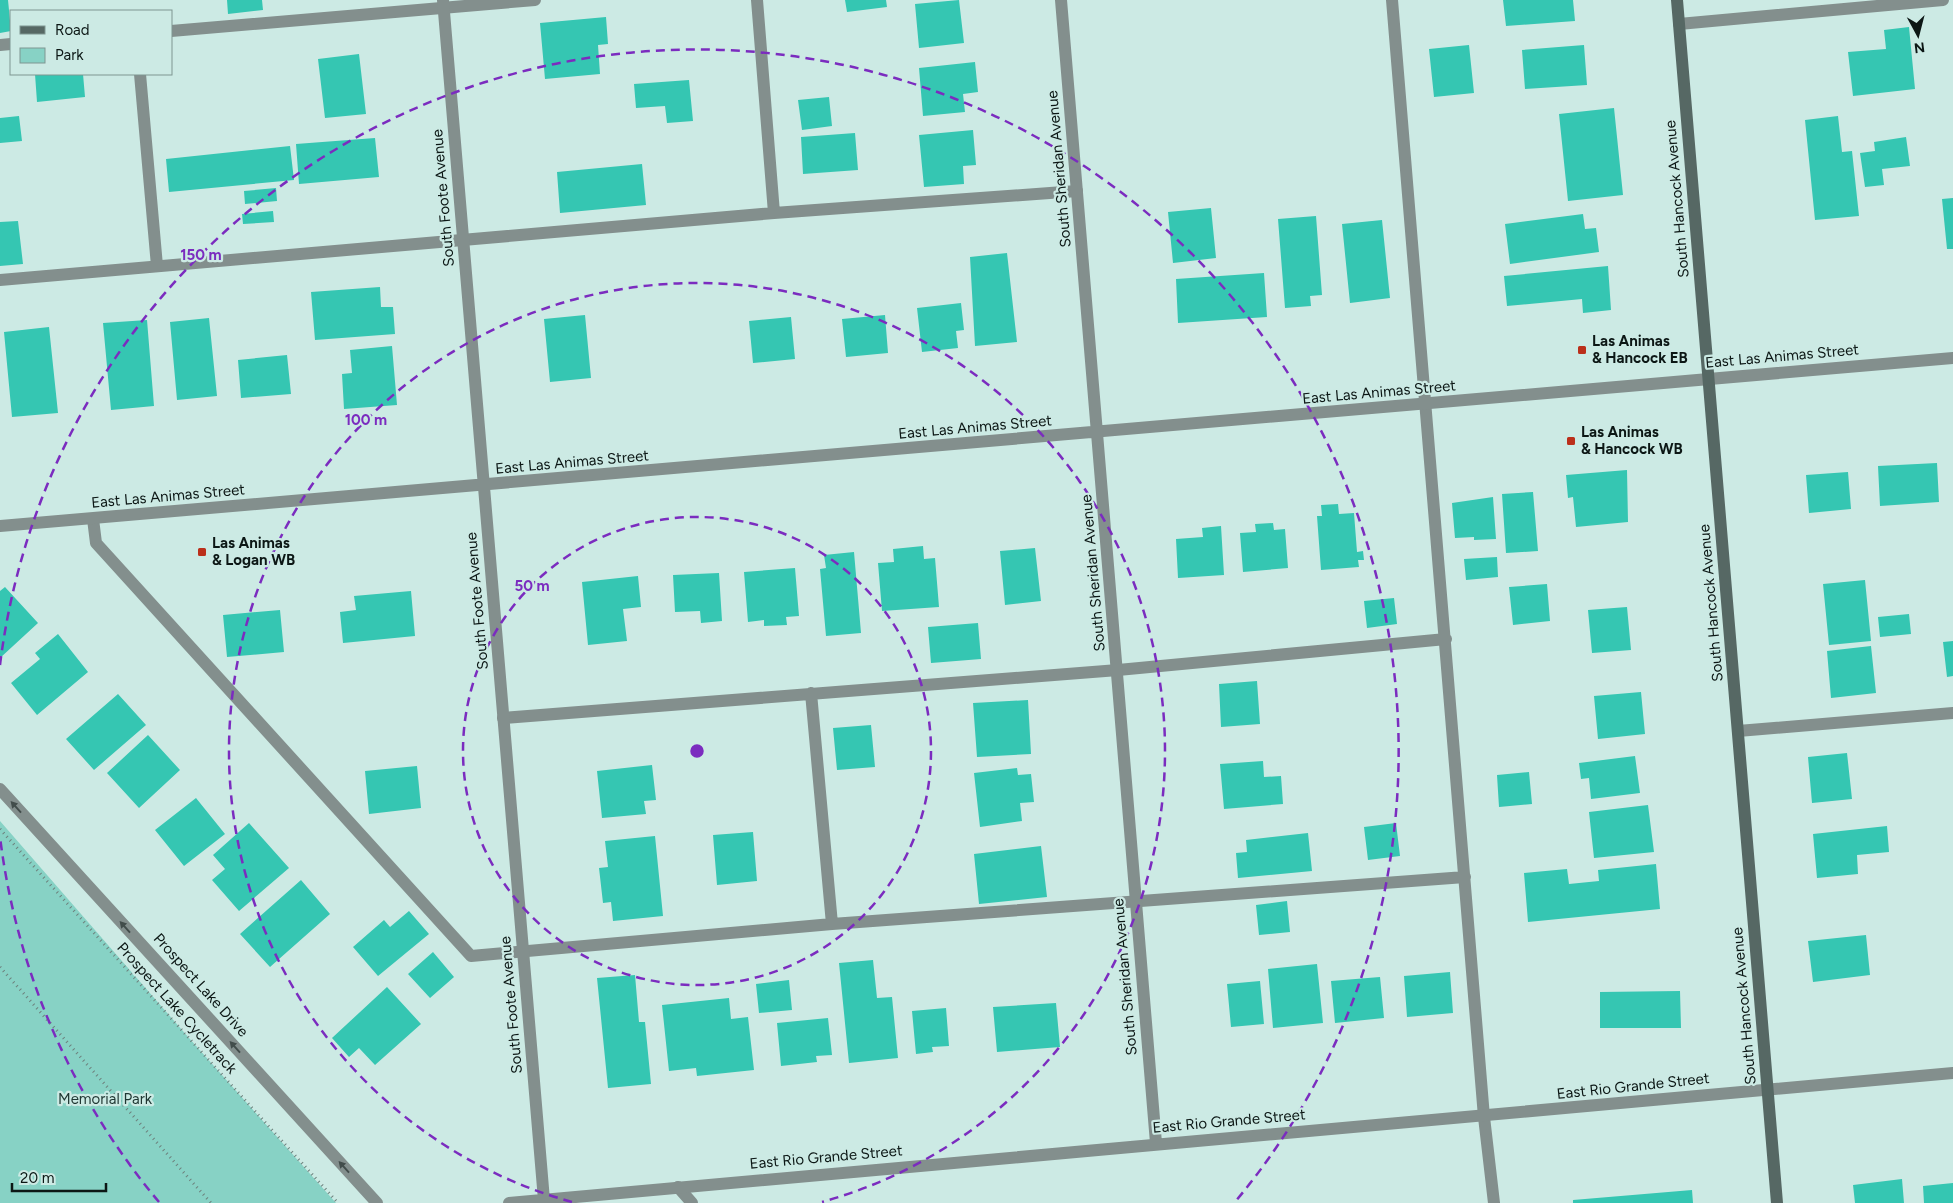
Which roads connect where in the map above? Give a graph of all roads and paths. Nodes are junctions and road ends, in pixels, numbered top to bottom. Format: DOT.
graph roads {
  1 [pos="535,0"];
  2 [pos="757,0"];
  3 [pos="1061,0"];
  4 [pos="1392,0"];
  5 [pos="1677,0"];
  6 [pos="1943,0"];
  7 [pos="443,4"];
  8 [pos="1679,24"];
  9 [pos="172,31"];
  10 [pos="140,75"];
  11 [pos="1077,191"];
  12 [pos="774,213"];
  13 [pos="463,239"];
  14 [pos="157,266"];
  15 [pos="0,280"];
  16 [pos="1953,358"];
  17 [pos="1708,378"];
  18 [pos="1427,404"];
  19 [pos="1097,432"];
  20 [pos="484,486"];
  21 [pos="93,519"];
  22 [pos="0,526"];
  23 [pos="1446,638"];
  24 [pos="1118,670"];
  25 [pos="811,693"];
  26 [pos="1953,712"];
  27 [pos="503,718"];
  28 [pos="1738,731"];
  29 [pos="0,789"];
  30 [pos="0,829"];
  31 [pos="1465,877"];
  32 [pos="1135,901"];
  33 [pos="832,924"];
  34 [pos="523,950"];
  35 [pos="0,967"];
  36 [pos="1953,1073"];
  37 [pos="1767,1089"];
  38 [pos="1484,1116"];
  39 [pos="1156,1143"];
  40 [pos="678,1187"];
  41 [pos="544,1200"];
  42 [pos="211,1203"];
  43 [pos="338,1203"];
  44 [pos="377,1203"];
  45 [pos="508,1203"];
  46 [pos="692,1203"];
  47 [pos="1494,1203"];
  48 [pos="1777,1203"];
  1 -- 7 [label="street"];
  2 -- 12 [label="street"];
  3 -- 11 [label="street, South Sheridan Avenue"];
  4 -- 18 [label="street"];
  5 -- 8 [label="main road, South Hancock Avenue"];
  6 -- 8 [label="street"];
  7 -- 9 [label="street"];
  7 -- 13 [label="street, South Foote Avenue"];
  8 -- 17 [label="main road, South Hancock Avenue"];
  10 -- 14 [label="street"];
  11 -- 12 [label="street"];
  11 -- 19 [label="street, South Sheridan Avenue"];
  12 -- 13 [label="street"];
  13 -- 14 [label="street"];
  13 -- 20 [label="street, South Foote Avenue"];
  14 -- 15 [label="street"];
  16 -- 17 [label="street, East Las Animas Street"];
  17 -- 18 [label="street, East Las Animas Street"];
  17 -- 28 [label="main road, South Hancock Avenue"];
  18 -- 19 [label="street, East Las Animas Street"];
  18 -- 23 [label="street"];
  19 -- 20 [label="street, East Las Animas Street"];
  19 -- 24 [label="street, South Sheridan Avenue"];
  20 -- 21 [label="street, East Las Animas Street"];
  20 -- 27 [label="street, South Foote Avenue"];
  21 -- 22 [label="street, East Las Animas Street"];
  21 -- 34 [label="street"];
  23 -- 24 [label="street"];
  23 -- 31 [label="street"];
  24 -- 25 [label="street"];
  24 -- 32 [label="street, South Sheridan Avenue"];
  25 -- 27 [label="street"];
  25 -- 33 [label="street"];
  26 -- 28 [label="street"];
  27 -- 34 [label="street, South Foote Avenue"];
  28 -- 37 [label="main road, South Hancock Avenue"];
  44 -- 29 [label="street, Prospect Lake Drive, one-way"];
  30 -- 43 [label="path, Prospect Lake Cycletrack"];
  31 -- 32 [label="street"];
  31 -- 38 [label="street"];
  32 -- 33 [label="street"];
  32 -- 39 [label="street, South Sheridan Avenue"];
  33 -- 34 [label="street"];
  34 -- 41 [label="street, South Foote Avenue"];
  35 -- 42 [label="path"];
  36 -- 37 [label="street, East Rio Grande Street"];
  37 -- 38 [label="street, East Rio Grande Street"];
  37 -- 48 [label="main road, South Hancock Avenue"];
  38 -- 39 [label="street, East Rio Grande Street"];
  38 -- 47 [label="street"];
  39 -- 40 [label="street, East Rio Grande Street"];
  40 -- 41 [label="street, East Rio Grande Street"];
  40 -- 46 [label="street"];
  41 -- 45 [label="street, East Rio Grande Street"];
}
